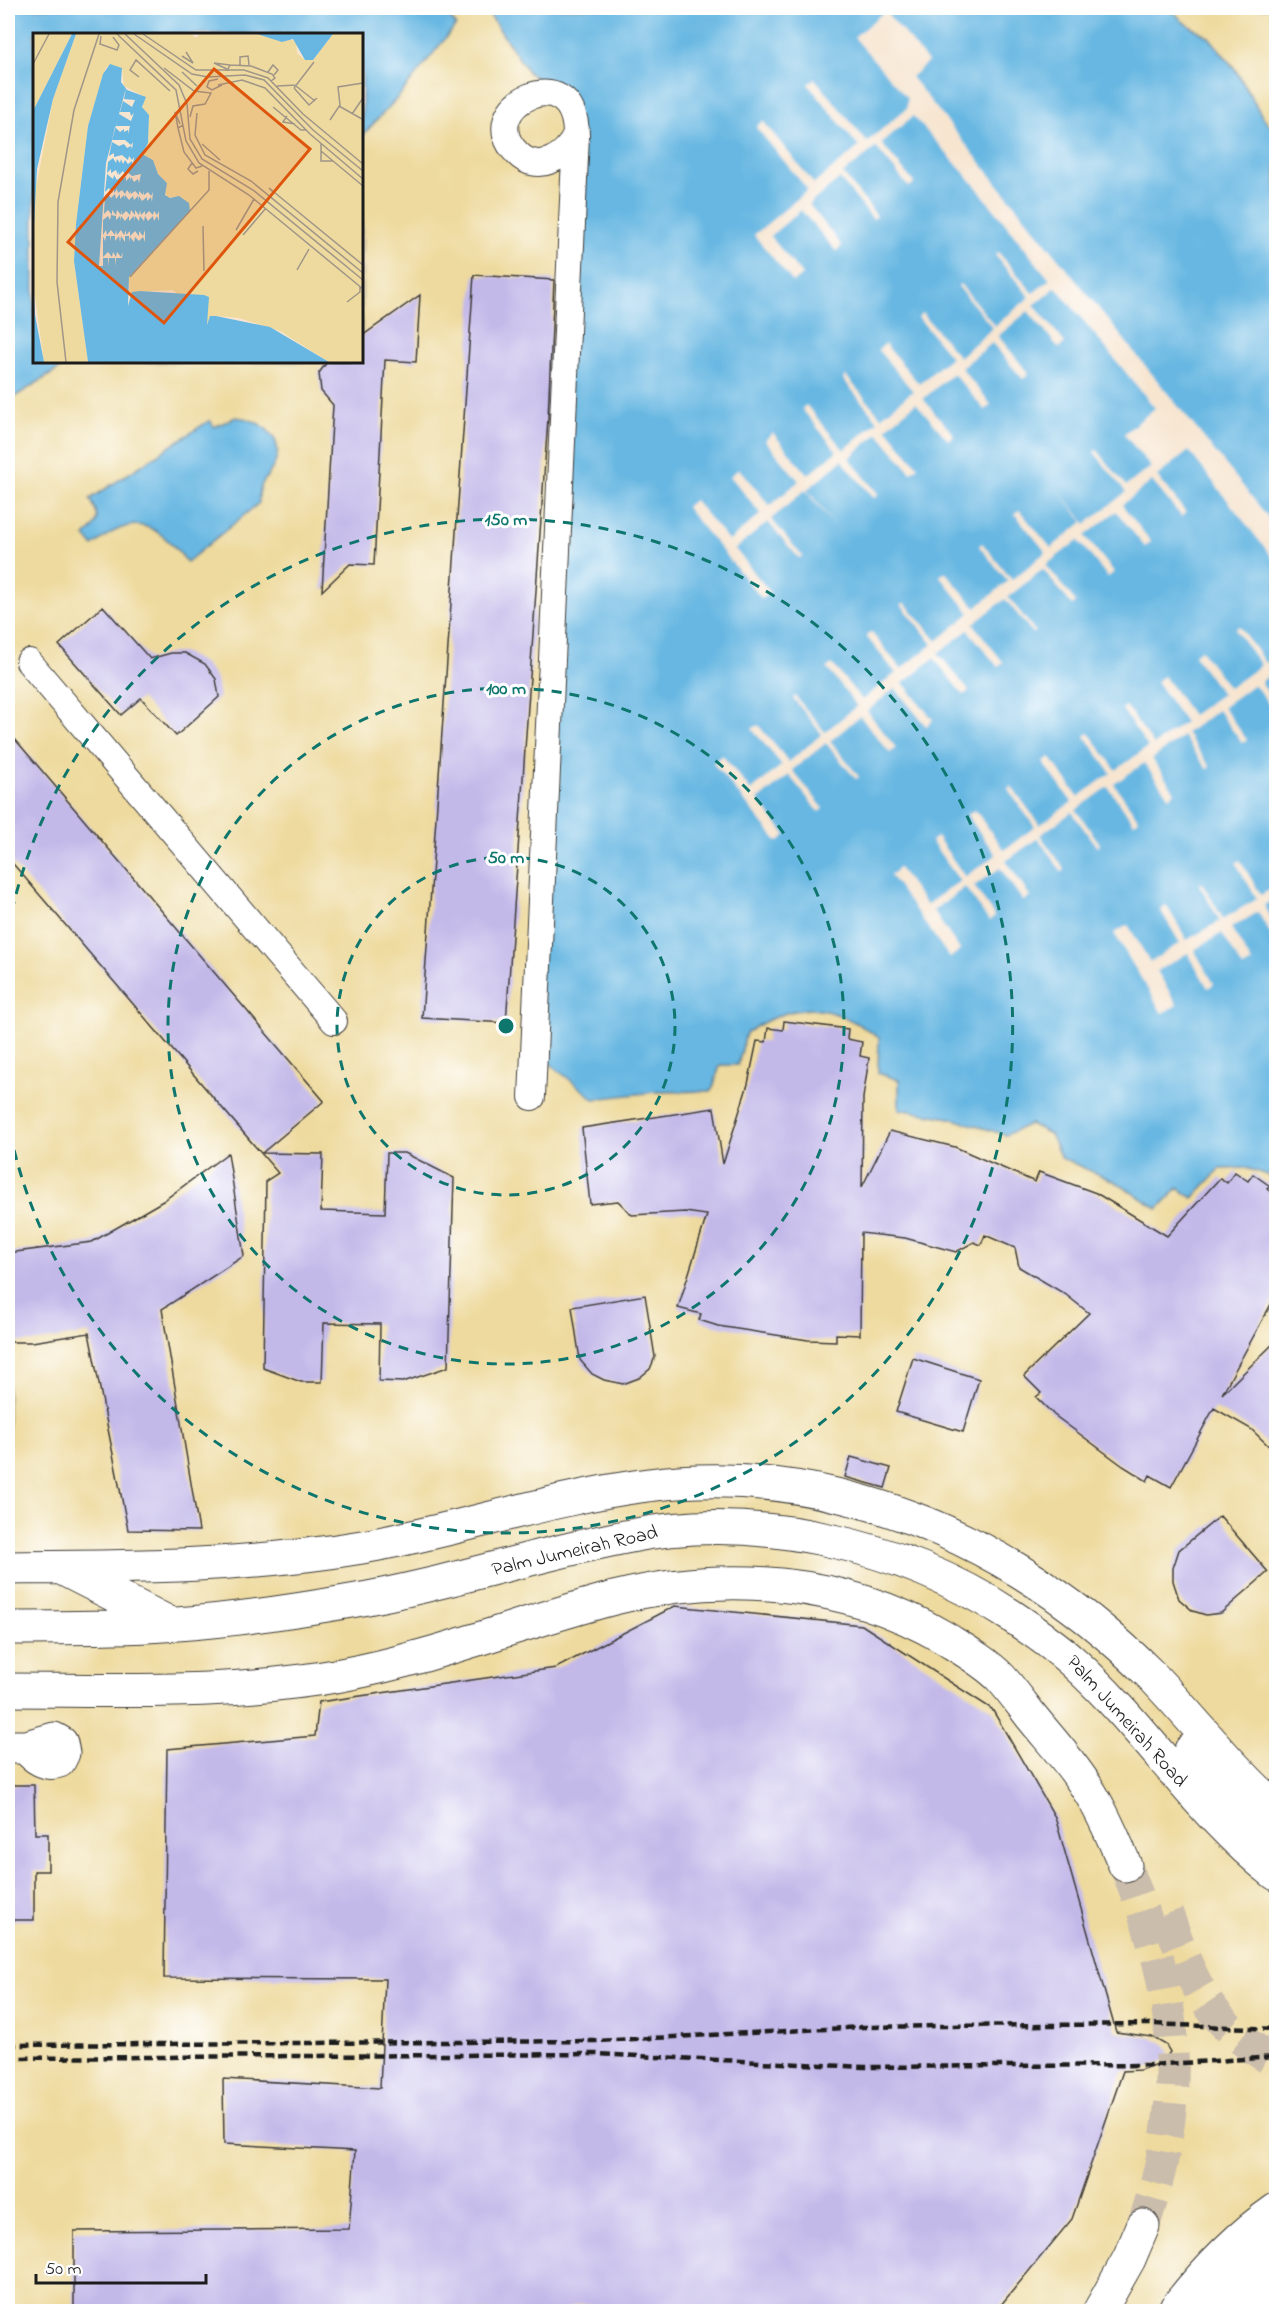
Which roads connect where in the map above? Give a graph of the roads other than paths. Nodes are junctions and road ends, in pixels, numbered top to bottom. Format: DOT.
graph roads {
  1 [pos="576,135"];
  2 [pos="29,662"];
  3 [pos="334,1021"];
  4 [pos="532,1097"];
  5 [pos="8,1568"];
  6 [pos="60,1568"];
  7 [pos="1085,1619"];
  8 [pos="173,1625"];
  9 [pos="8,1628"];
  10 [pos="8,1690"];
  11 [pos="1276,1808"];
  12 [pos="1276,1840"];
  13 [pos="1135,1860"];
  14 [pos="1276,1874"];
  15 [pos="1276,2210"];
  16 [pos="1143,2226"];
  17 [pos="1276,2243"];
  18 [pos="1276,2278"];
  19 [pos="1099,2312"];
  20 [pos="1173,2312"];
  21 [pos="1206,2312"];
  22 [pos="1242,2312"];
  1 -- 4 [label="street"];
  2 -- 3 [label="street"];
  5 -- 6 [label="main road"];
  6 -- 7 [label="main road"];
  6 -- 8 [label="main road"];
  7 -- 11 [label="main road"];
  7 -- 12 [label="main road"];
  8 -- 9 [label="main road, Palm Jumeirah Road"];
  8 -- 14 [label="main road, Palm Jumeirah Road"];
  10 -- 13 [label="main road"];
  15 -- 20 [label="main road"];
  16 -- 19 [label="main road"];
  17 -- 21 [label="main road"];
  18 -- 22 [label="main road"];
}
